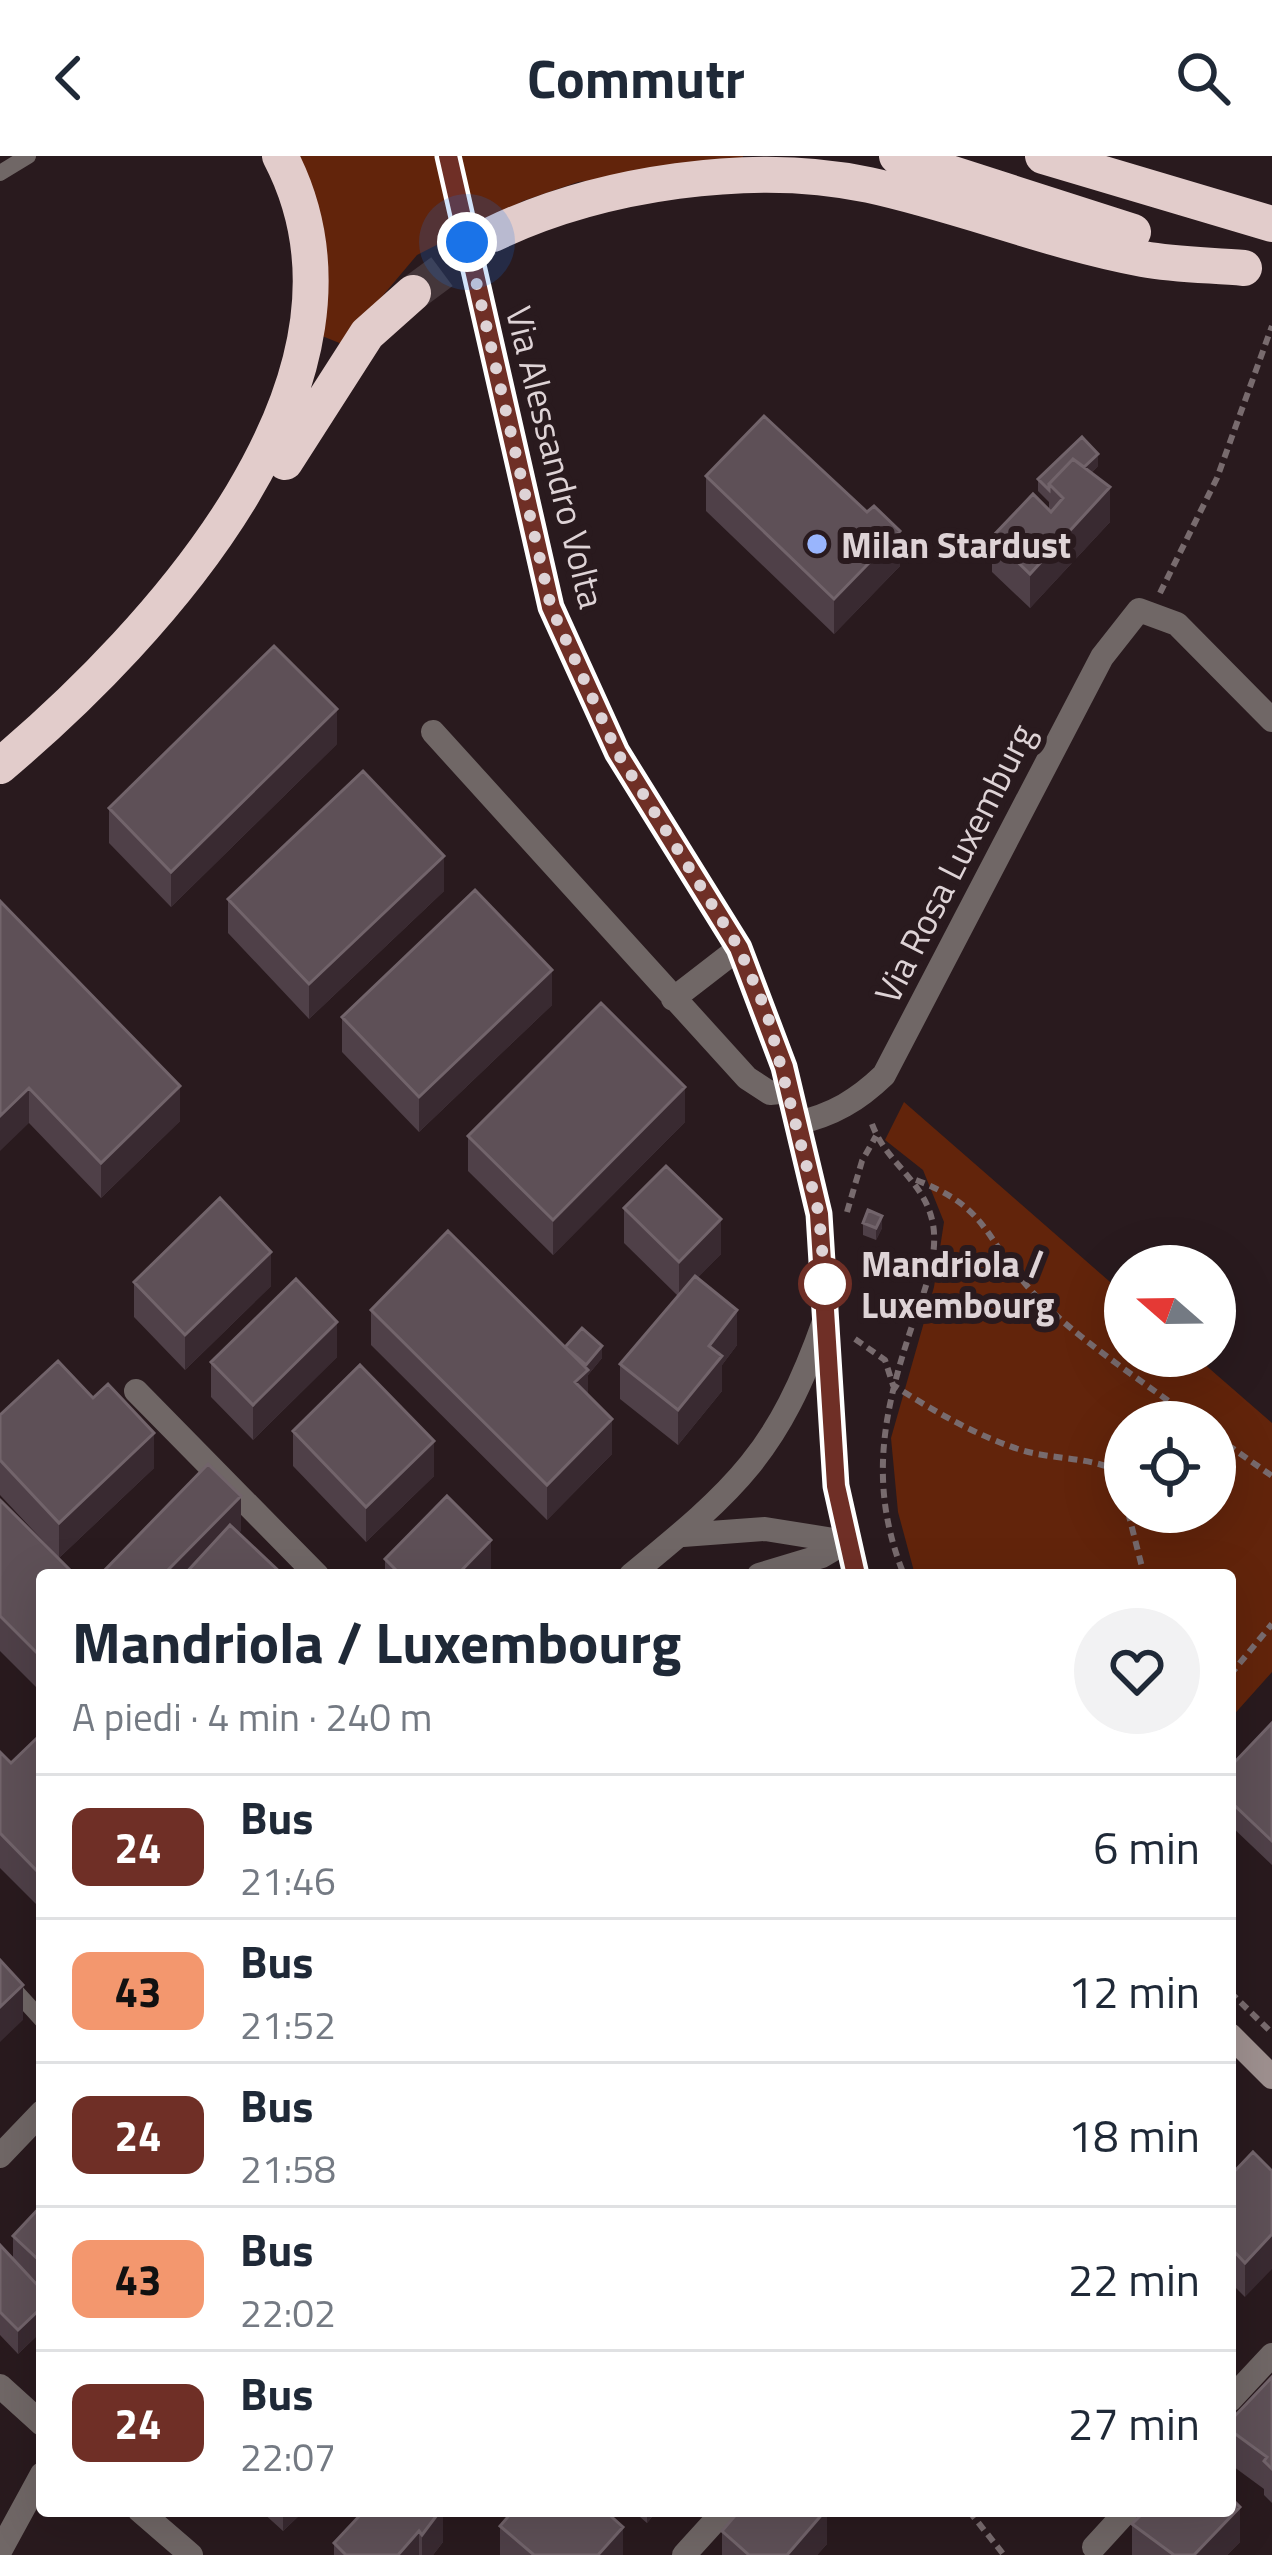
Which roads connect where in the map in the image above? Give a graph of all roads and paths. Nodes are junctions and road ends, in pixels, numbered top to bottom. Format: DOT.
graph roads {
  1 [pos="28,156"];
  2 [pos="280,156"];
  3 [pos="448,156"];
  4 [pos="897,156"];
  5 [pos="1042,156"];
  6 [pos="0,173"];
  7 [pos="1272,224"];
  8 [pos="493,234"];
  9 [pos="1258,273"];
  10 [pos="413,293"];
  11 [pos="1272,326"];
  12 [pos="1149,611"];
  13 [pos="1272,720"];
  14 [pos="433,732"];
  15 [pos="0,766"];
  16 [pos="0,795"];
  17 [pos="739,948"];
  18 [pos="673,999"];
  19 [pos="790,1091"];
  20 [pos="797,1123"];
  21 [pos="872,1124"];
  22 [pos="876,1136"];
  23 [pos="913,1178"];
  24 [pos="847,1218"];
  25 [pos="827,1311"];
  26 [pos="853,1319"];
  27 [pos="892,1384"];
  28 [pos="136,1391"];
  29 [pos="1171,1401"];
  30 [pos="1236,1451"];
  31 [pos="1104,1464"];
  32 [pos="1272,1476"];
  33 [pos="1133,1533"];
  34 [pos="682,1535"];
  35 [pos="846,1543"];
  36 [pos="311,1569"];
  37 [pos="639,1569"];
  38 [pos="779,1569"];
  39 [pos="854,1569"];
  40 [pos="903,1569"];
  41 [pos="1142,1569"];
  42 [pos="1272,1624"];
  43 [pos="1236,1669"];
  44 [pos="0,1974"];
  45 [pos="1236,1999"];
  46 [pos="36,2013"];
  47 [pos="1272,2033"];
  48 [pos="1236,2041"];
  49 [pos="1272,2077"];
  50 [pos="36,2118"];
  51 [pos="0,2156"];
  52 [pos="1272,2355"];
  53 [pos="0,2386"];
  54 [pos="1236,2394"];
  55 [pos="36,2419"];
  56 [pos="36,2485"];
  57 [pos="147,2517"];
  58 [pos="719,2517"];
  59 [pos="974,2517"];
  60 [pos="1122,2517"];
  61 [pos="1094,2547"];
  62 [pos="0,2551"];
  63 [pos="191,2555"];
  64 [pos="684,2555"];
  65 [pos="1004,2555"];
  1 -- 6 [label="lane"];
  2 -- 15 [label="highway"];
  3 -- 17 [label="street, Via Alessandro Volta"];
  4 -- 9 [label="highway"];
  5 -- 7 [label="highway"];
  8 -- 9 [label="highway"];
  10 -- 16 [label="highway"];
  11 -- 12 [label="path"];
  12 -- 13 [label="street"];
  12 -- 20 [label="street, Via Rosa Luxemburg"];
  14 -- 18 [label="street"];
  17 -- 18 [label="street"];
  17 -- 19 [label="street, Via Alessandro Volta"];
  18 -- 19 [label="street"];
  19 -- 20 [label="street, Via Alessandro Volta"];
  20 -- 25 [label="street, Via Alessandro Volta"];
  21 -- 22 [label="path"];
  22 -- 23 [label="path"];
  22 -- 24 [label="path"];
  23 -- 27 [label="path"];
  23 -- 29 [label="path"];
  25 -- 34 [label="street"];
  25 -- 35 [label="street, Via Alessandro Volta"];
  26 -- 27 [label="path"];
  27 -- 31 [label="path"];
  27 -- 40 [label="path"];
  28 -- 36 [label="street"];
  30 -- 32 [label="path"];
  33 -- 41 [label="path"];
  34 -- 35 [label="street"];
  34 -- 37 [label="street"];
  35 -- 38 [label="street"];
  35 -- 39 [label="street, Via Alessandro Volta"];
  42 -- 43 [label="path"];
  44 -- 46 [label="lane"];
  45 -- 47 [label="path"];
  48 -- 49 [label="street"];
  50 -- 51 [label="street"];
  52 -- 54 [label="street"];
  53 -- 55 [label="street"];
  56 -- 62 [label="street"];
  57 -- 63 [label="street"];
  58 -- 64 [label="street"];
  59 -- 65 [label="path"];
  60 -- 61 [label="street"];
}
